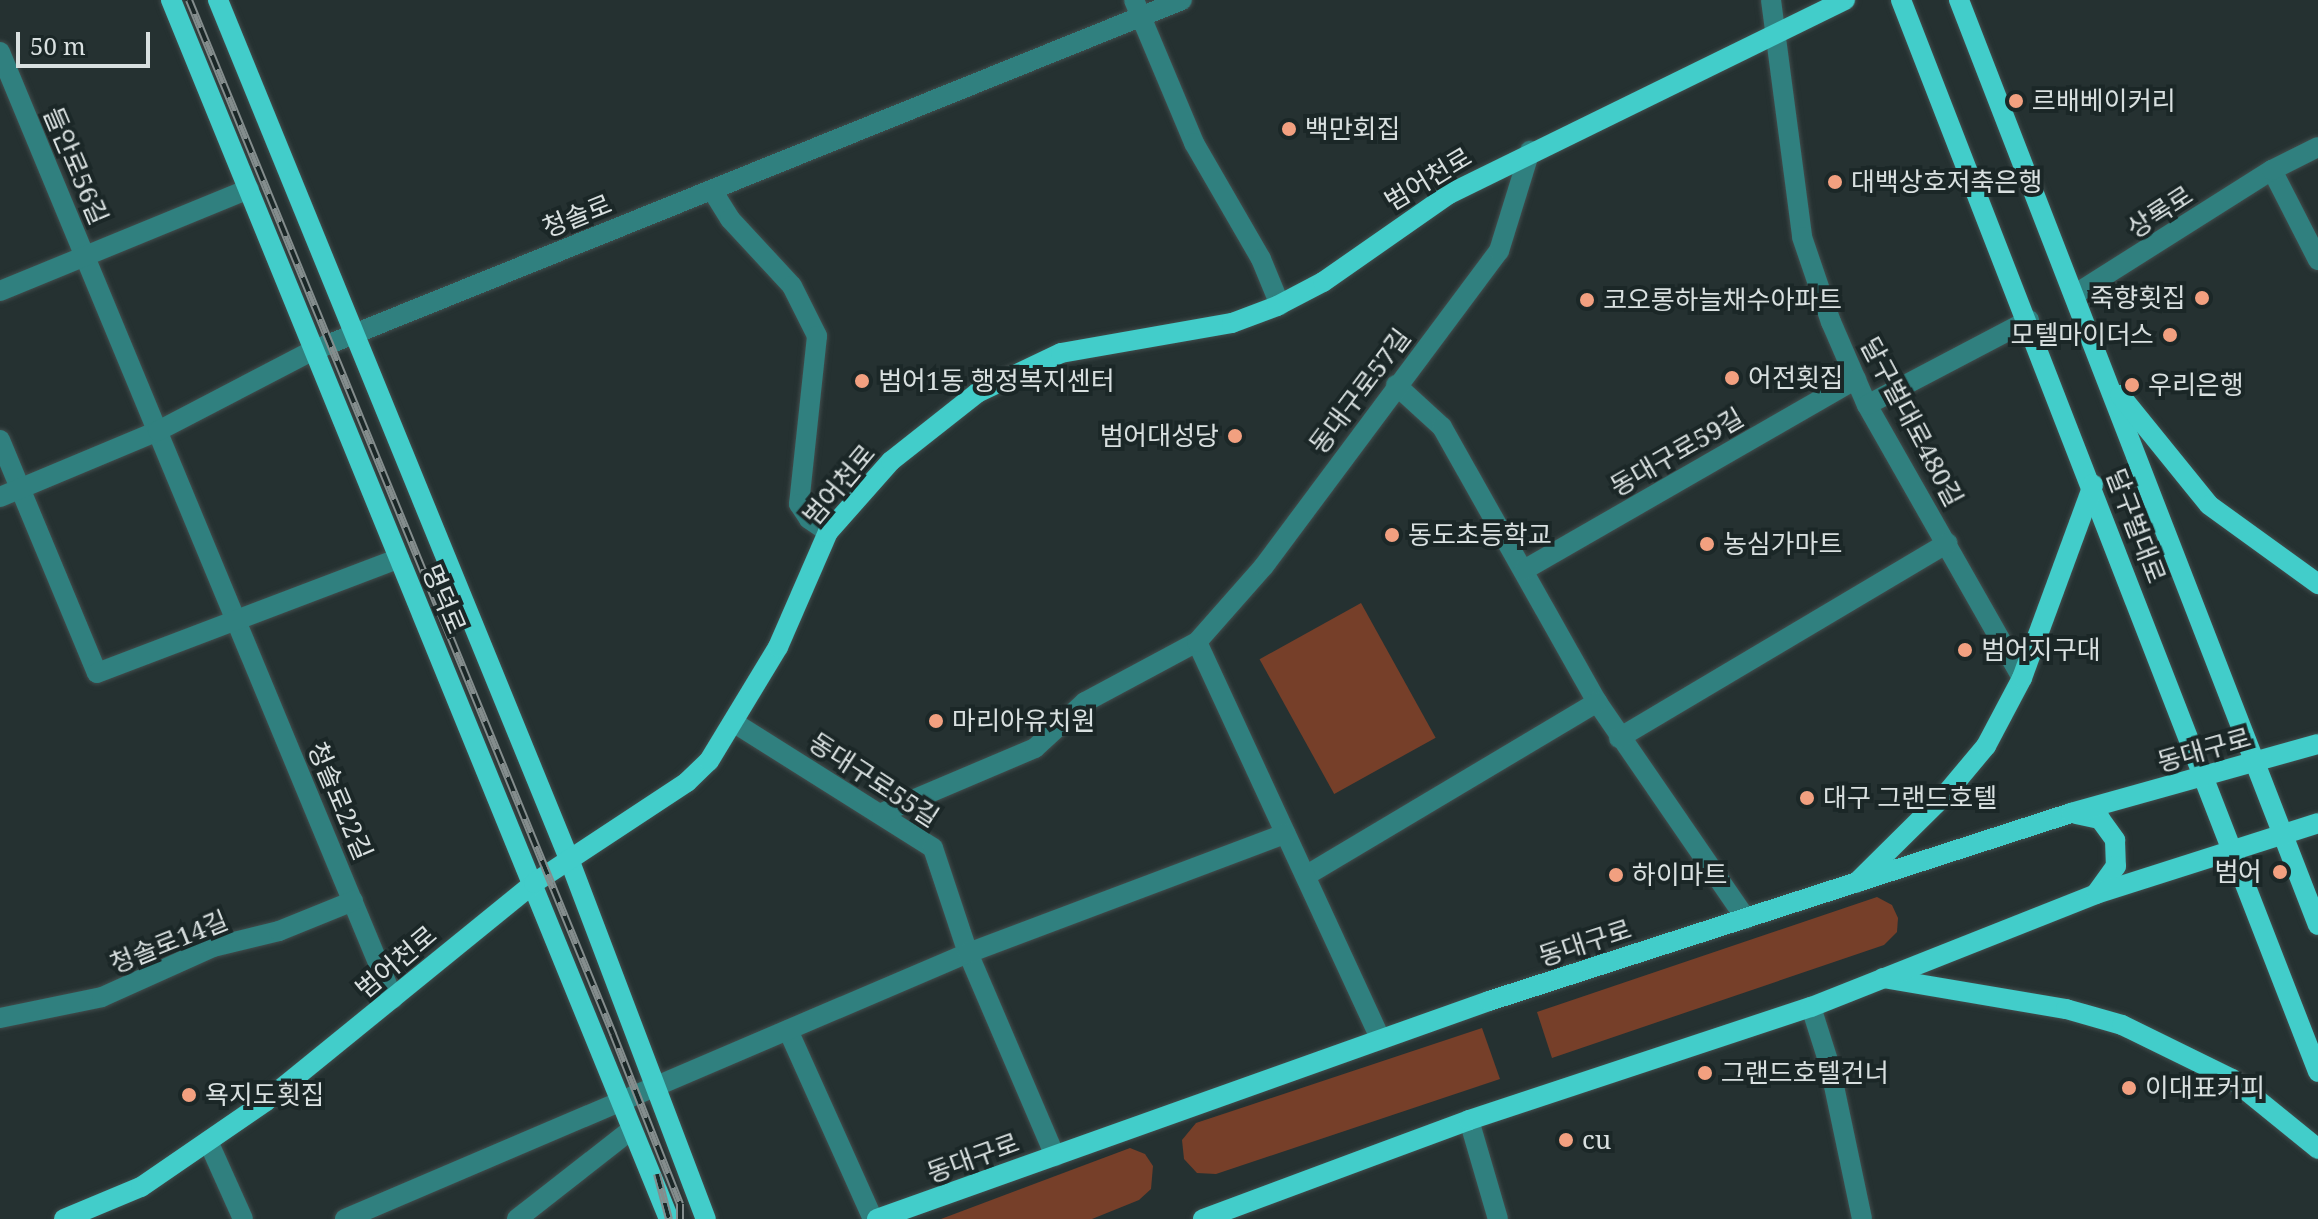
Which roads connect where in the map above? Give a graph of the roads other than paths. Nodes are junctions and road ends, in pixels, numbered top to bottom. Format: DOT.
graph roads {
  1 [pos="171,0"];
  2 [pos="218,0"];
  3 [pos="1182,0"];
  4 [pos="1771,0"];
  5 [pos="1845,0"];
  6 [pos="1901,0"];
  7 [pos="1959,0"];
  8 [pos="1137,8"];
  9 [pos="1777,35"];
  10 [pos="0,52"];
  11 [pos="2318,147"];
  12 [pos="1530,151"];
  13 [pos="2272,170"];
  14 [pos="249,189"];
  15 [pos="712,190"];
  16 [pos="85,256"];
  17 [pos="2318,260"];
  18 [pos="0,291"];
  19 [pos="2074,295"];
  20 [pos="1280,305"];
  21 [pos="2029,320"];
  22 [pos="358,333"];
  23 [pos="312,351"];
  24 [pos="1856,379"];
  25 [pos="2110,384"];
  26 [pos="1396,385"];
  27 [pos="1867,405"];
  28 [pos="158,431"];
  29 [pos="0,440"];
  30 [pos="2093,485"];
  31 [pos="20,489"];
  32 [pos="0,497"];
  33 [pos="828,532"];
  34 [pos="1948,543"];
  35 [pos="399,558"];
  36 [pos="1524,570"];
  37 [pos="2318,584"];
  38 [pos="237,623"];
  39 [pos="1197,642"];
  40 [pos="2022,678"];
  41 [pos="1597,702"];
  42 [pos="733,722"];
  43 [pos="1619,738"];
  44 [pos="2318,744"];
  45 [pos="2256,762"];
  46 [pos="2203,777"];
  47 [pos="882,813"];
  48 [pos="2071,813"];
  49 [pos="2318,823"];
  50 [pos="2283,833"];
  51 [pos="1285,834"];
  52 [pos="2231,850"];
  53 [pos="569,859"];
  54 [pos="1307,875"];
  55 [pos="534,883"];
  56 [pos="1852,887"];
  57 [pos="2096,894"];
  58 [pos="353,901"];
  59 [pos="1746,919"];
  60 [pos="2318,925"];
  61 [pos="968,953"];
  62 [pos="1883,978"];
  63 [pos="393,999"];
  64 [pos="1811,1007"];
  65 [pos="0,1018"];
  66 [pos="788,1030"];
  67 [pos="1380,1038"];
  68 [pos="2318,1072"];
  69 [pos="655,1086"];
  70 [pos="620,1103"];
  71 [pos="1469,1120"];
  72 [pos="631,1130"];
  73 [pos="208,1141"];
  74 [pos="2318,1149"];
  75 [pos="1055,1156"];
  76 [pos="392,1210"];
  77 [pos="64,1219"];
  78 [pos="243,1219"];
  79 [pos="345,1219"];
  80 [pos="517,1219"];
  81 [pos="669,1219"];
  82 [pos="706,1219"];
  83 [pos="875,1219"];
  84 [pos="1203,1219"];
  85 [pos="1498,1219"];
  86 [pos="1862,1219"];
  1 -- 14 [label="main road, 명덕로"];
  2 -- 22 [label="main road, 명덕로"];
  3 -- 8 [label="street, 청솔로"];
  4 -- 9 [label="street"];
  5 -- 9 [label="main road, 범어천로"];
  6 -- 21 [label="main road, 달구벌대로"];
  7 -- 19 [label="main road, 달구벌대로"];
  8 -- 15 [label="street, 청솔로"];
  8 -- 20 [label="street"];
  9 -- 12 [label="main road, 범어천로"];
  9 -- 24 [label="street, 달구벌대로480길"];
  10 -- 16 [label="street, 들안로56길"];
  11 -- 13 [label="street, 상록로"];
  12 -- 20 [label="main road, 범어천로"];
  12 -- 26 [label="street, 동대구로57길"];
  13 -- 17 [label="street"];
  13 -- 19 [label="street, 상록로"];
  14 -- 16 [label="street, 들안로56길"];
  14 -- 23 [label="main road, 명덕로"];
  15 -- 22 [label="street, 청솔로"];
  15 -- 33 [label="street"];
  16 -- 18 [label="street"];
  16 -- 28 [label="street, 들안로56길"];
  19 -- 25 [label="main road, 달구벌대로"];
  20 -- 33 [label="main road, 범어천로"];
  21 -- 27 [label="street"];
  21 -- 30 [label="main road, 달구벌대로"];
  22 -- 23 [label="street, 청솔로"];
  22 -- 53 [label="main road, 명덕로"];
  23 -- 28 [label="street, 청솔로"];
  23 -- 35 [label="main road, 명덕로"];
  24 -- 27 [label="street, 달구벌대로480길"];
  24 -- 36 [label="street, 동대구로59길"];
  25 -- 37 [label="main road"];
  25 -- 45 [label="main road, 달구벌대로"];
  26 -- 36 [label="street"];
  26 -- 39 [label="street, 동대구로57길"];
  27 -- 34 [label="street, 달구벌대로480길"];
  28 -- 31 [label="street, 청솔로"];
  28 -- 38 [label="street, 청솔로22길"];
  29 -- 31 [label="street"];
  30 -- 40 [label="main road"];
  30 -- 46 [label="main road, 달구벌대로"];
  31 -- 32 [label="street, 청솔로"];
  31 -- 38 [label="street"];
  33 -- 42 [label="main road, 범어천로"];
  34 -- 40 [label="street, 달구벌대로480길"];
  34 -- 43 [label="street"];
  35 -- 38 [label="street"];
  35 -- 55 [label="main road, 명덕로"];
  36 -- 41 [label="street"];
  38 -- 58 [label="street, 청솔로22길"];
  39 -- 47 [label="street, 동대구로57길"];
  39 -- 51 [label="street"];
  40 -- 56 [label="main road"];
  41 -- 43 [label="street"];
  41 -- 54 [label="street"];
  42 -- 47 [label="street, 동대구로55길"];
  42 -- 53 [label="main road, 범어천로"];
  43 -- 59 [label="street"];
  44 -- 45 [label="main road, 동대구로"];
  45 -- 46 [label="main road, 동대구로"];
  45 -- 50 [label="main road, 달구벌대로"];
  46 -- 48 [label="main road, 동대구로"];
  46 -- 52 [label="main road, 달구벌대로"];
  47 -- 61 [label="street, 동대구로55길"];
  48 -- 56 [label="main road, 동대구로"];
  48 -- 57 [label="main road"];
  49 -- 50 [label="main road"];
  50 -- 52 [label="main road"];
  50 -- 60 [label="main road, 달구벌대로"];
  51 -- 54 [label="street"];
  51 -- 61 [label="street"];
  52 -- 57 [label="main road"];
  52 -- 68 [label="main road, 달구벌대로"];
  53 -- 55 [label="main road, 범어천로"];
  53 -- 69 [label="main road, 명덕로"];
  54 -- 67 [label="street"];
  55 -- 63 [label="main road, 범어천로"];
  55 -- 70 [label="main road, 명덕로"];
  56 -- 59 [label="main road, 동대구로"];
  57 -- 62 [label="main road"];
  58 -- 63 [label="street, 청솔로22길"];
  58 -- 65 [label="street, 청솔로14길"];
  59 -- 67 [label="main road, 동대구로"];
  61 -- 66 [label="street"];
  61 -- 75 [label="street, 동대구로55길"];
  62 -- 64 [label="main road"];
  62 -- 74 [label="main road"];
  63 -- 73 [label="main road, 범어천로"];
  64 -- 71 [label="main road"];
  64 -- 86 [label="street"];
  66 -- 69 [label="street"];
  66 -- 83 [label="street"];
  67 -- 75 [label="main road, 동대구로"];
  69 -- 70 [label="street"];
  69 -- 82 [label="main road, 명덕로"];
  70 -- 72 [label="main road, 명덕로"];
  70 -- 76 [label="street"];
  71 -- 84 [label="main road"];
  71 -- 85 [label="street"];
  72 -- 80 [label="street"];
  72 -- 81 [label="main road, 명덕로"];
  73 -- 77 [label="main road, 범어천로"];
  73 -- 78 [label="street"];
  75 -- 83 [label="main road, 동대구로"];
  76 -- 79 [label="street"];
}
